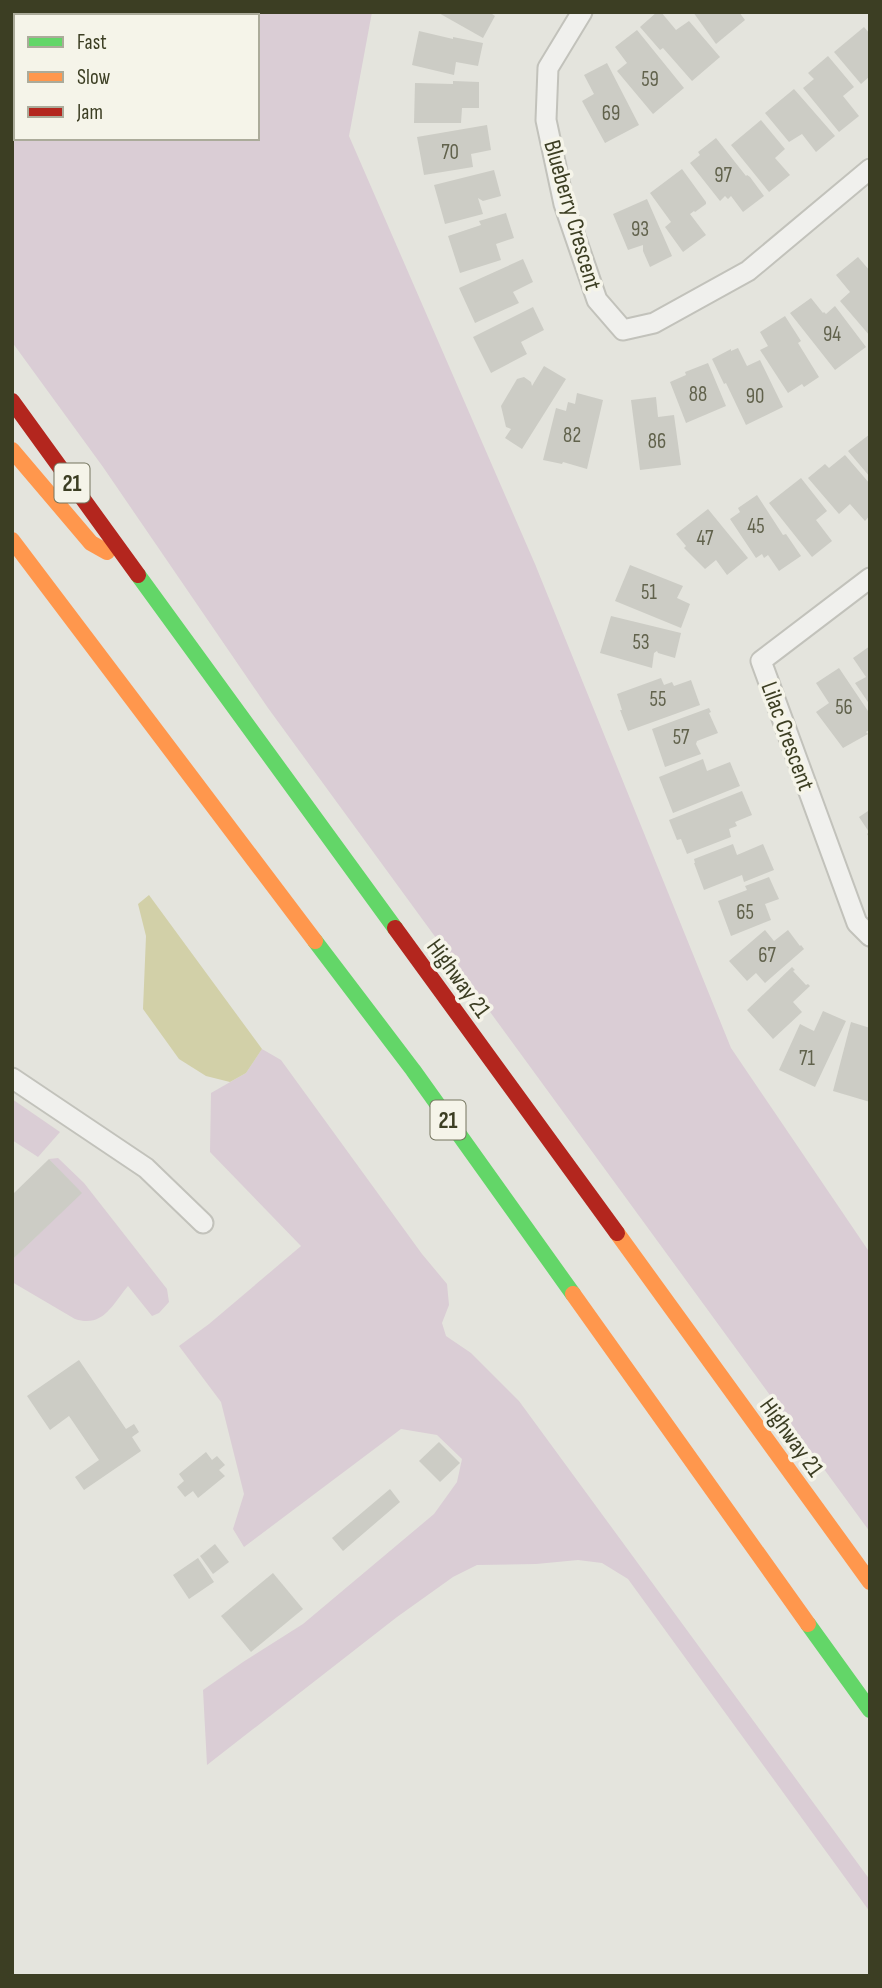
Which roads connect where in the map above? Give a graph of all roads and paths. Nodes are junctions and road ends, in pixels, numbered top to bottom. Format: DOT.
graph roads {
  1 [pos="582,12"];
  2 [pos="870,169"];
  3 [pos="12,401"];
  4 [pos="12,450"];
  5 [pos="12,540"];
  6 [pos="131,566"];
  7 [pos="870,578"];
  8 [pos="870,936"];
  9 [pos="12,1078"];
  10 [pos="203,1223"];
  11 [pos="870,1582"];
  12 [pos="870,1710"];
  1 -- 2 [label="street, Blueberry Crescent"];
  3 -- 6 [label="main road, Highway 21 / 21"];
  4 -- 6 [label="main road"];
  5 -- 12 [label="main road, 21"];
  6 -- 11 [label="main road, Highway 21 / 21"];
  7 -- 8 [label="street, Lilac Crescent"];
  9 -- 10 [label="street"];
}
